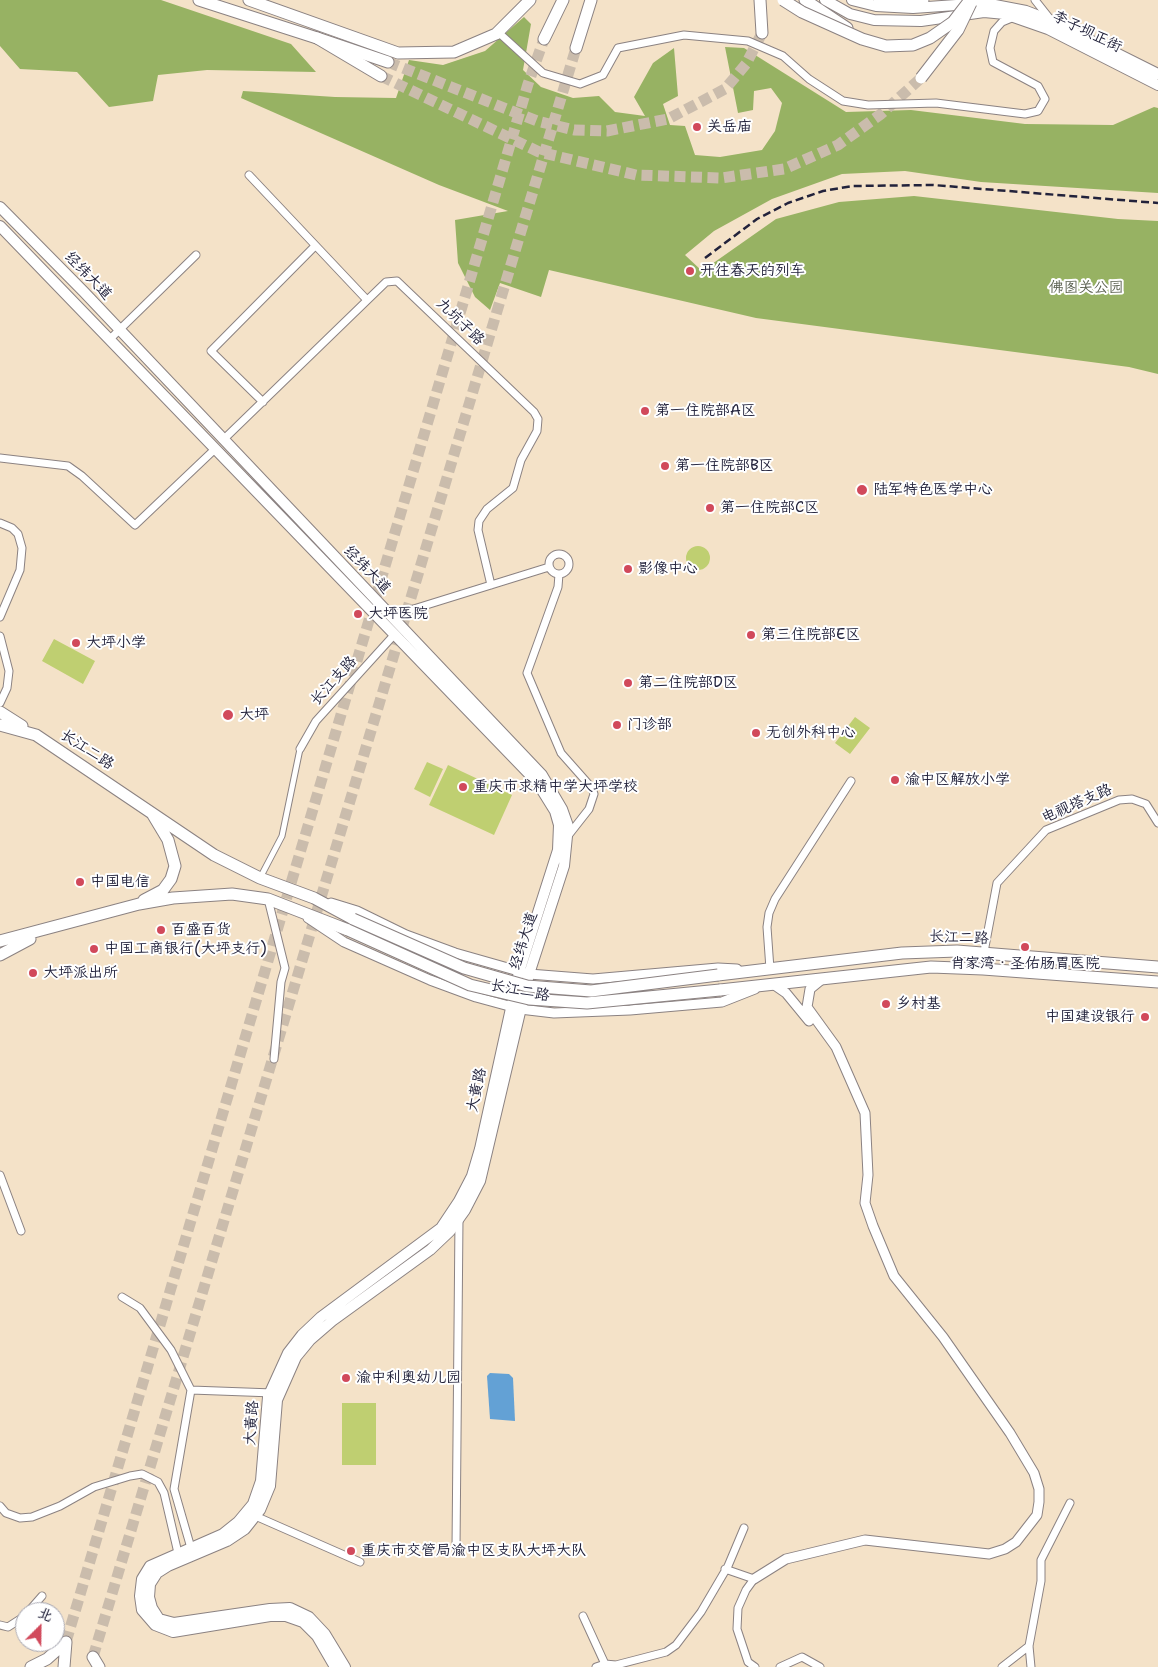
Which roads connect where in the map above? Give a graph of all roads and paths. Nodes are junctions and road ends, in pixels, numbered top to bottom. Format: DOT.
graph roads {
  1 [pos="199,0"];
  2 [pos="249,0"];
  3 [pos="530,0"];
  4 [pos="563,0"];
  5 [pos="592,0"];
  6 [pos="760,0"];
  7 [pos="783,0"];
  8 [pos="805,0"];
  9 [pos="825,0"];
  10 [pos="852,0"];
  11 [pos="879,0"];
  12 [pos="923,0"];
  13 [pos="971,0"];
  14 [pos="1035,0"];
  15 [pos="1014,17"];
  16 [pos="1052,21"];
  17 [pos="498,32"];
  18 [pos="762,32"];
  19 [pos="317,38"];
  20 [pos="544,39"];
  21 [pos="862,39"];
  22 [pos="576,48"];
  23 [pos="388,62"];
  24 [pos="1158,74"];
  25 [pos="381,76"];
  26 [pos="921,78"];
  27 [pos="1158,85"];
  28 [pos="249,175"];
  29 [pos="0,207"];
  30 [pos="0,226"];
  31 [pos="316,246"];
  32 [pos="196,255"];
  33 [pos="367,300"];
  34 [pos="119,330"];
  35 [pos="110,338"];
  36 [pos="264,402"];
  37 [pos="223,440"];
  38 [pos="215,449"];
  39 [pos="0,458"];
  40 [pos="0,523"];
  41 [pos="549,567"];
  42 [pos="559,574"];
  43 [pos="490,585"];
  44 [pos="0,616"];
  45 [pos="390,616"];
  46 [pos="394,635"];
  47 [pos="0,636"];
  48 [pos="0,703"];
  49 [pos="0,712"];
  50 [pos="0,725"];
  51 [pos="36,735"];
  52 [pos="300,749"];
  53 [pos="851,781"];
  54 [pos="152,812"];
  55 [pos="1158,823"];
  56 [pos="568,836"];
  57 [pos="558,850"];
  58 [pos="260,878"];
  59 [pos="268,898"];
  60 [pos="314,898"];
  61 [pos="139,904"];
  62 [pos="289,906"];
  63 [pos="62,925"];
  64 [pos="0,941"];
  65 [pos="984,952"];
  66 [pos="0,955"];
  67 [pos="1158,967"];
  68 [pos="765,970"];
  69 [pos="524,973"];
  70 [pos="563,978"];
  71 [pos="823,979"];
  72 [pos="1158,982"];
  73 [pos="768,985"];
  74 [pos="516,1008"];
  75 [pos="554,1013"];
  76 [pos="274,1059"];
  77 [pos="844,1064"];
  78 [pos="0,1175"];
  79 [pos="456,1215"];
  80 [pos="21,1231"];
  81 [pos="122,1297"];
  82 [pos="192,1390"];
  83 [pos="274,1393"];
  84 [pos="1070,1504"];
  85 [pos="0,1506"];
  86 [pos="251,1514"];
  87 [pos="744,1528"];
  88 [pos="191,1548"];
  89 [pos="456,1548"];
  90 [pos="178,1553"];
  91 [pos="360,1562"];
  92 [pos="725,1569"];
  93 [pos="754,1579"];
  94 [pos="42,1596"];
  95 [pos="37,1602"];
  96 [pos="583,1616"];
  97 [pos="15,1622"];
  98 [pos="0,1625"];
  99 [pos="1029,1646"];
  100 [pos="605,1664"];
  101 [pos="31,1667"];
  102 [pos="64,1667"];
  103 [pos="335,1667"];
  104 [pos="345,1667"];
  105 [pos="596,1667"];
  106 [pos="755,1667"];
  107 [pos="780,1667"];
  108 [pos="820,1667"];
  109 [pos="1002,1667"];
  110 [pos="1032,1667"];
  1 -- 19 [label="main road"];
  2 -- 17 [label="main road"];
  3 -- 17 [label="main road"];
  4 -- 20 [label="main road"];
  5 -- 22 [label="main road"];
  6 -- 18 [label="main road"];
  7 -- 21 [label="main road, bridge"];
  8 -- 21 [label="main road, bridge"];
  9 -- 15 [label="main road, 李子坝正街"];
  10 -- 16 [label="main road, 李子坝正街"];
  11 -- 12 [label="main road"];
  13 -- 21 [label="main road, bridge"];
  13 -- 26 [label="main road, bridge"];
  14 -- 16 [label="street"];
  15 -- 17 [label="street"];
  15 -- 27 [label="main road, 李子坝正街"];
  16 -- 24 [label="main road, 李子坝正街"];
  19 -- 23 [label="main road"];
  19 -- 25 [label="main road"];
  28 -- 31 [label="street"];
  29 -- 34 [label="main road, 经纬大道"];
  30 -- 35 [label="main road, 经纬大道"];
  31 -- 33 [label="street"];
  31 -- 36 [label="street"];
  32 -- 34 [label="street"];
  33 -- 36 [label="street, 九坑子路"];
  33 -- 43 [label="street, 九坑子路"];
  34 -- 35 [label="street"];
  34 -- 37 [label="main road, 经纬大道"];
  35 -- 38 [label="main road, 经纬大道"];
  36 -- 37 [label="street, 九坑子路"];
  37 -- 45 [label="main road, 经纬大道"];
  38 -- 39 [label="street"];
  38 -- 46 [label="main road, 经纬大道"];
  40 -- 44 [label="street"];
  41 -- 42 [label="street"];
  41 -- 42 [label="street"];
  41 -- 43 [label="street"];
  42 -- 56 [label="street"];
  43 -- 45 [label="street"];
  45 -- 56 [label="main road, 经纬大道"];
  46 -- 52 [label="street, 长江支路"];
  46 -- 57 [label="main road, 经纬大道"];
  47 -- 48 [label="street"];
  49 -- 51 [label="main road"];
  50 -- 51 [label="main road, 长江二路"];
  51 -- 54 [label="main road, 长江二路"];
  52 -- 58 [label="street"];
  53 -- 68 [label="street"];
  54 -- 58 [label="main road, 长江二路"];
  54 -- 61 [label="main road, 长江二路"];
  55 -- 65 [label="street, 电视塔支路"];
  56 -- 57 [label="street"];
  56 -- 69 [label="main road, 经纬大道"];
  57 -- 69 [label="main road, 经纬大道"];
  58 -- 60 [label="main road, 长江二路"];
  59 -- 61 [label="main road, 长江二路"];
  59 -- 62 [label="main road, 长江二路"];
  59 -- 76 [label="street"];
  60 -- 68 [label="main road, 长江二路, bridge"];
  60 -- 69 [label="street, 长江二路"];
  61 -- 63 [label="main road, 长江二路"];
  62 -- 73 [label="main road, 长江二路, bridge"];
  62 -- 74 [label="street, 长江二路"];
  63 -- 64 [label="main road, 长江二路"];
  63 -- 66 [label="main road, 长江二路"];
  65 -- 67 [label="main road, 长江二路"];
  65 -- 68 [label="main road, 长江二路"];
  68 -- 70 [label="street, 长江二路"];
  69 -- 70 [label="street, 长江二路"];
  69 -- 74 [label="main road, 经纬大道"];
  70 -- 75 [label="street"];
  71 -- 72 [label="main road, 长江二路"];
  71 -- 73 [label="main road, 长江二路"];
  71 -- 77 [label="street"];
  73 -- 75 [label="street, 长江二路"];
  73 -- 77 [label="street"];
  74 -- 75 [label="street, 长江二路"];
  74 -- 79 [label="main road, 大黄路"];
  77 -- 93 [label="street"];
  78 -- 80 [label="street"];
  79 -- 83 [label="main road, 大黄路"];
  79 -- 89 [label="street"];
  81 -- 82 [label="street"];
  82 -- 83 [label="street"];
  82 -- 88 [label="street"];
  83 -- 86 [label="main road, 大黄路"];
  84 -- 99 [label="street"];
  85 -- 90 [label="street"];
  86 -- 88 [label="main road, 大黄路"];
  86 -- 91 [label="street"];
  86 -- 104 [label="main road, 大黄路"];
  87 -- 92 [label="street"];
  88 -- 90 [label="main road, 大黄路"];
  90 -- 103 [label="main road, 大黄路"];
  92 -- 93 [label="street"];
  92 -- 100 [label="street"];
  93 -- 106 [label="street"];
  94 -- 95 [label="street"];
  96 -- 100 [label="street"];
  97 -- 98 [label="street"];
  99 -- 109 [label="street"];
  99 -- 110 [label="street"];
  100 -- 105 [label="street"];
  101 -- 102 [label="main road"];
  107 -- 108 [label="street"];
}
